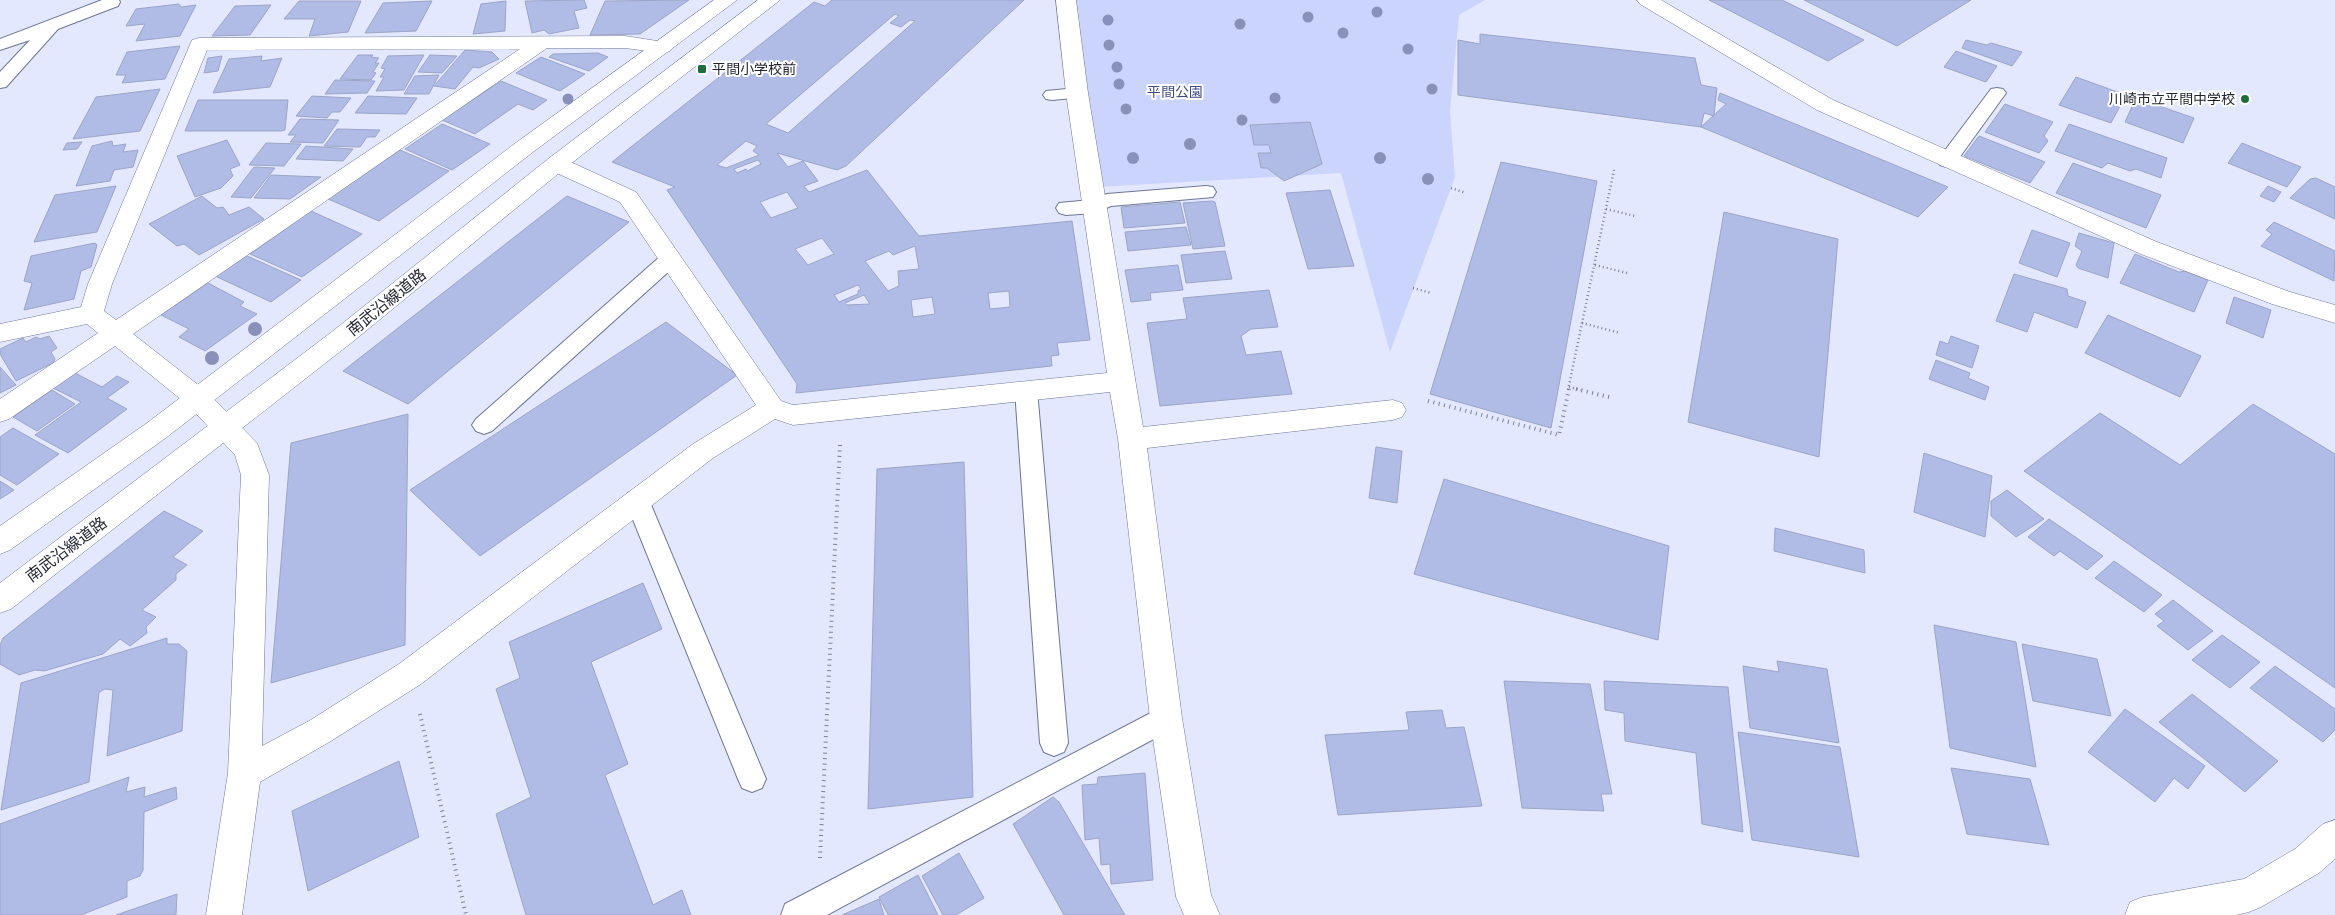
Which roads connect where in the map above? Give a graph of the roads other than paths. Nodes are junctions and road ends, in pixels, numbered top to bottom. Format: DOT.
graph roads {
  1 [pos="72,0"];
  2 [pos="727,0"];
  3 [pos="770,0"];
  4 [pos="1066,0"];
  5 [pos="1647,0"];
  6 [pos="112,2"];
  7 [pos="52,26"];
  8 [pos="540,44"];
  9 [pos="0,45"];
  10 [pos="663,47"];
  11 [pos="0,83"];
  12 [pos="1997,93"];
  13 [pos="1947,160"];
  14 [pos="556,164"];
  15 [pos="1206,192"];
  16 [pos="1094,206"];
  17 [pos="1066,208"];
  18 [pos="670,259"];
  19 [pos="91,314"];
  20 [pos="2335,314"];
  21 [pos="0,333"];
  22 [pos="115,334"];
  23 [pos="1121,381"];
  24 [pos="1026,390"];
  25 [pos="198,398"];
  26 [pos="772,408"];
  27 [pos="1393,410"];
  28 [pos="0,412"];
  29 [pos="484,425"];
  30 [pos="225,427"];
  31 [pos="1132,439"];
  32 [pos="637,500"];
  33 [pos="0,542"];
  34 [pos="0,600"];
  35 [pos="1166,718"];
  36 [pos="1054,743"];
  37 [pos="245,773"];
  38 [pos="752,779"];
  39 [pos="2335,836"];
  40 [pos="807,909"];
  41 [pos="2150,914"];
  42 [pos="224,915"];
  43 [pos="1202,915"];
  1 -- 7 [label="lane"];
  2 -- 10 [label="street"];
  3 -- 14 [label="street, 南武沿線道路"];
  4 -- 16 [label="street"];
  5 -- 13 [label="street"];
  6 -- 7 [label="lane"];
  7 -- 9 [label="lane"];
  7 -- 11 [label="lane"];
  8 -- 10 [label="street"];
  8 -- 19 [label="street"];
  8 -- 22 [label="street"];
  10 -- 25 [label="street"];
  12 -- 13 [label="lane"];
  13 -- 20 [label="street"];
  14 -- 18 [label="street"];
  14 -- 30 [label="street, 南武沿線道路"];
  15 -- 16 [label="lane"];
  16 -- 17 [label="lane"];
  16 -- 23 [label="street"];
  18 -- 26 [label="street"];
  18 -- 29 [label="lane"];
  19 -- 21 [label="street"];
  19 -- 22 [label="street"];
  22 -- 25 [label="street"];
  22 -- 28 [label="street"];
  23 -- 24 [label="street"];
  23 -- 31 [label="street"];
  24 -- 26 [label="street"];
  24 -- 36 [label="lane"];
  25 -- 30 [label="street"];
  25 -- 33 [label="street"];
  26 -- 32 [label="street"];
  27 -- 31 [label="street"];
  30 -- 34 [label="street, 南武沿線道路"];
  30 -- 37 [label="street"];
  31 -- 35 [label="street"];
  32 -- 37 [label="street"];
  32 -- 38 [label="lane"];
  35 -- 40 [label="lane"];
  35 -- 43 [label="street"];
  37 -- 42 [label="street"];
  39 -- 41 [label="street"];
}
